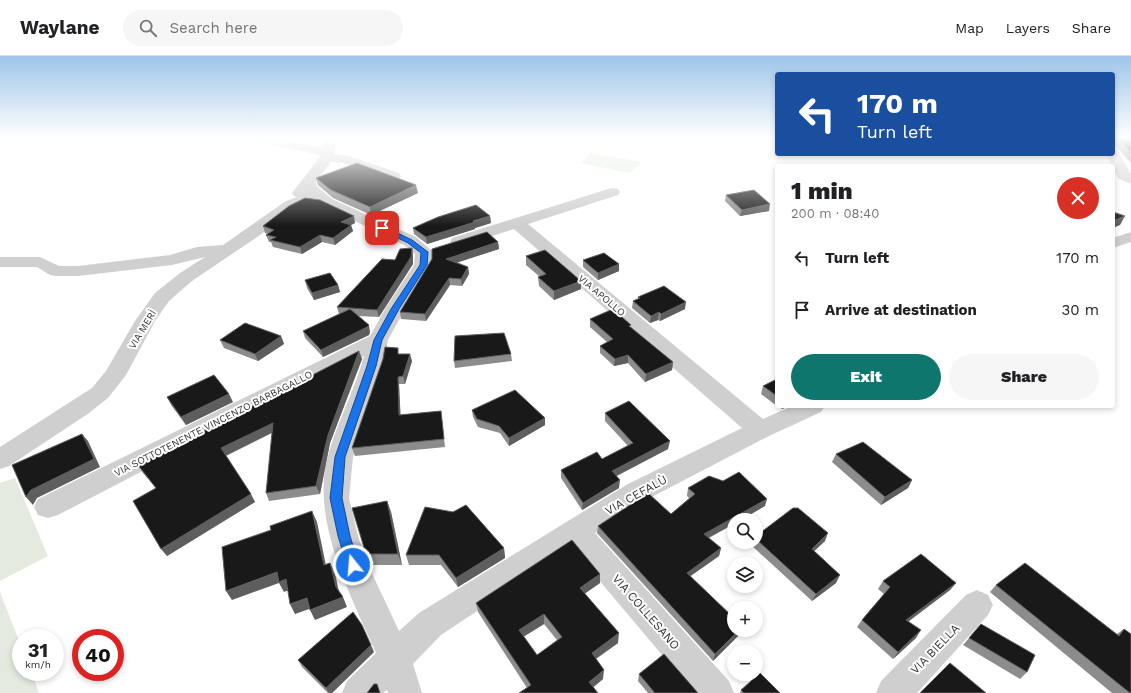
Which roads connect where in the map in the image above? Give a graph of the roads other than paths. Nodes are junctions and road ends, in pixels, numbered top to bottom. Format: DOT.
graph roads {
  1 [pos="316,167"];
  2 [pos="367,167"];
  3 [pos="1119,167"];
  4 [pos="394,176"];
  5 [pos="308,180"];
  6 [pos="1131,180"];
  7 [pos="613,192"];
  8 [pos="327,202"];
  9 [pos="291,204"];
  10 [pos="517,224"];
  11 [pos="1131,237"];
  12 [pos="1115,242"];
  13 [pos="228,249"];
  14 [pos="424,252"];
  15 [pos="0,262"];
  16 [pos="378,340"];
  17 [pos="809,408"];
  18 [pos="760,430"];
  19 [pos="0,458"];
  20 [pos="48,507"];
  21 [pos="575,531"];
  22 [pos="977,605"];
  23 [pos="394,657"];
  24 [pos="359,693"];
  25 [pos="405,693"];
  26 [pos="717,693"];
  27 [pos="893,693"];
  1 -- 5 [label="street"];
  2 -- 4 [label="street"];
  3 -- 6 [label="street"];
  5 -- 8 [label="street"];
  5 -- 9 [label="street"];
  7 -- 10 [label="street"];
  8 -- 9 [label="street"];
  8 -- 14 [label="street"];
  9 -- 13 [label="street, VIA MERÌ"];
  10 -- 14 [label="street"];
  10 -- 18 [label="street, VIA APOLLO"];
  11 -- 12 [label="street"];
  13 -- 15 [label="street"];
  13 -- 19 [label="street, VIA MERÌ"];
  14 -- 16 [label="street"];
  16 -- 20 [label="street, VIA SOTTOTENENTE VINCENZO BARBAGALLO"];
  16 -- 23 [label="street"];
  17 -- 18 [label="street, VIA CEFALÙ"];
  18 -- 21 [label="street, VIA CEFALÙ"];
  21 -- 23 [label="street, VIA CEFALÙ"];
  21 -- 26 [label="street, VIA COLLESANO"];
  22 -- 27 [label="street, VIA BIELLA"];
  23 -- 24 [label="street, VIA CEFALÙ"];
  23 -- 25 [label="street"];
}
